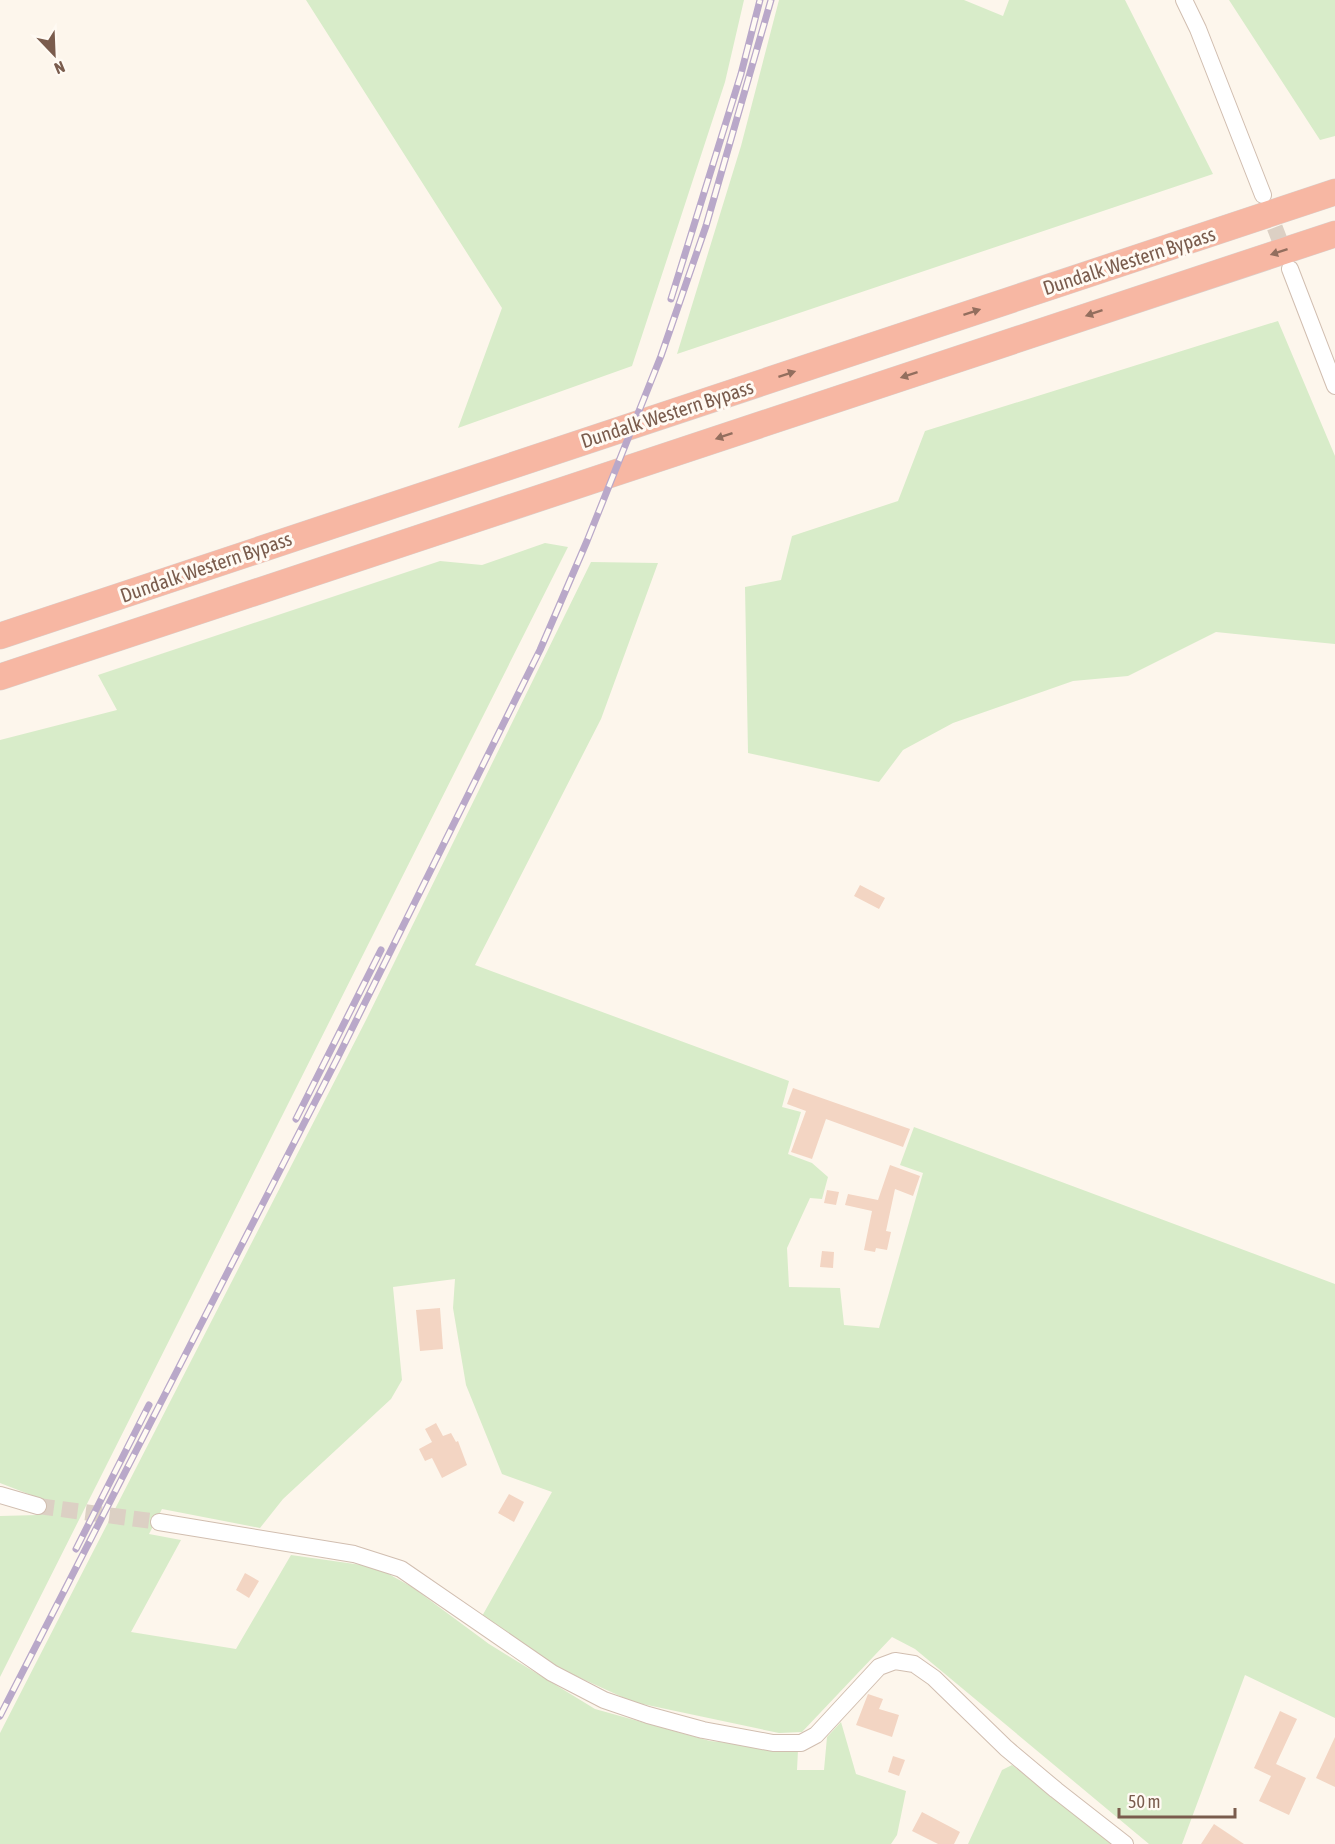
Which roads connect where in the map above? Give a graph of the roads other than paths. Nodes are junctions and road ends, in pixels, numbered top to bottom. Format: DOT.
graph roads {
  1 [pos="1184,0"];
  2 [pos="1335,192"];
  3 [pos="1263,195"];
  4 [pos="1335,234"];
  5 [pos="1290,269"];
  6 [pos="1335,386"];
  7 [pos="532,458"];
  8 [pos="0,621"];
  9 [pos="0,636"];
  10 [pos="99,644"];
  11 [pos="0,677"];
  12 [pos="0,689"];
  13 [pos="0,1496"];
  14 [pos="38,1506"];
  15 [pos="159,1522"];
  16 [pos="1125,1844"];
  1 -- 3 [label="street"];
  7 -- 2 [label="highway, Dundalk Western Bypass, one-way"];
  4 -- 10 [label="highway, Dundalk Western Bypass, one-way"];
  5 -- 6 [label="street"];
  7 -- 8 [label="highway"];
  7 -- 9 [label="highway, Dundalk Western Bypass"];
  10 -- 11 [label="highway, Dundalk Western Bypass"];
  10 -- 12 [label="highway"];
  13 -- 14 [label="street"];
  15 -- 16 [label="street"];
}
